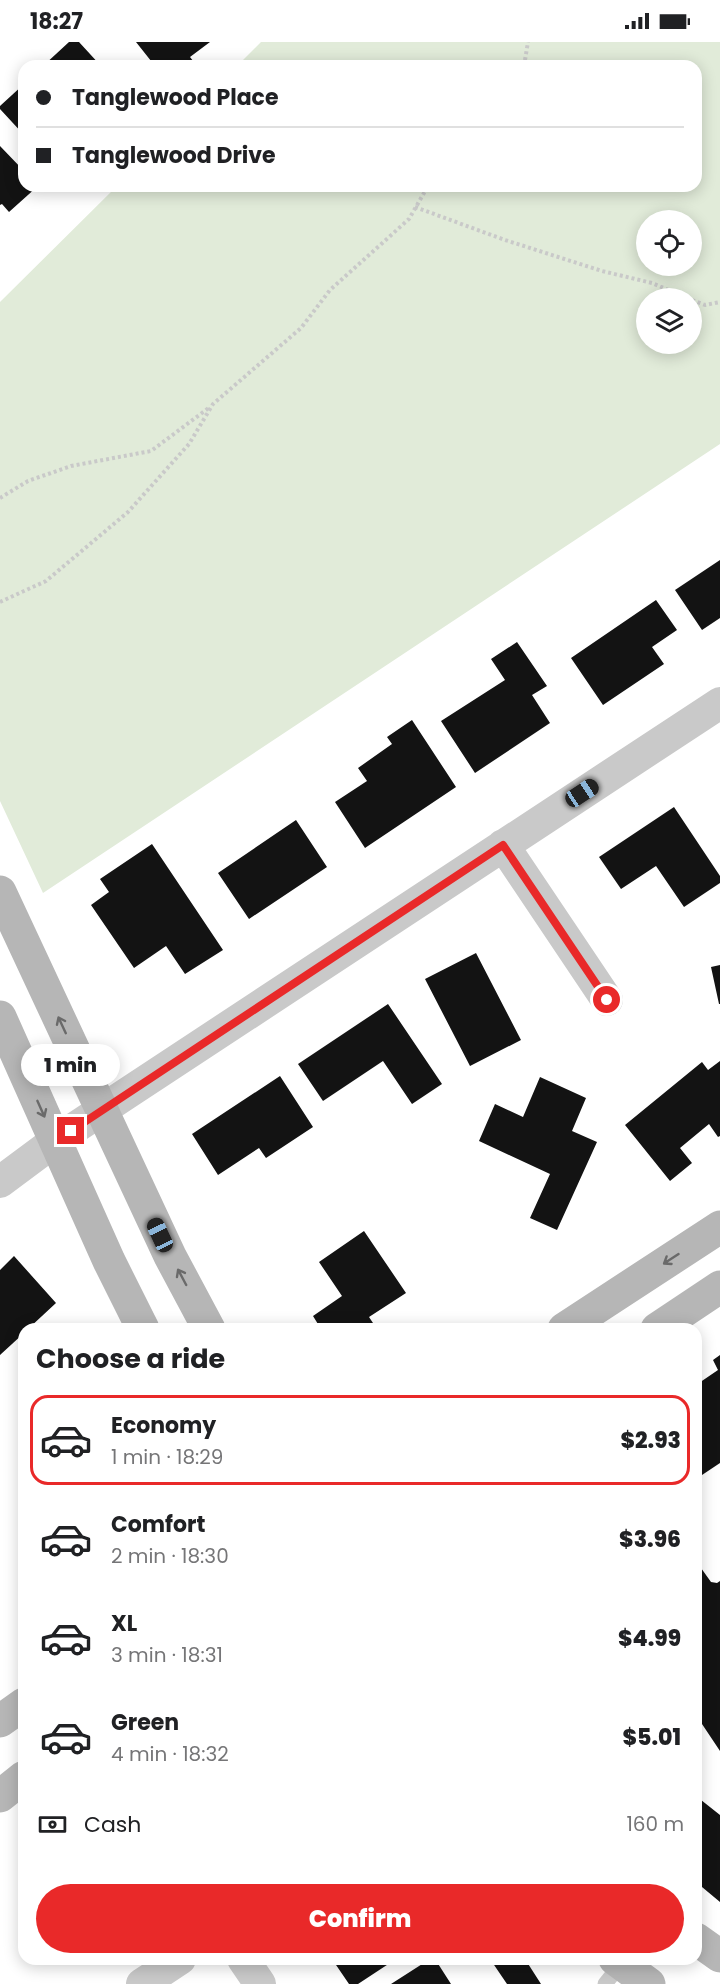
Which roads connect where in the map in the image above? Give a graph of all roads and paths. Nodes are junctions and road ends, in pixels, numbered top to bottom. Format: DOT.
graph roads {
  1 [pos="528,42"];
  2 [pos="525,60"];
  3 [pos="424,192"];
  4 [pos="415,207"];
  5 [pos="664,288"];
  6 [pos="720,302"];
  7 [pos="702,304"];
  8 [pos="213,404"];
  9 [pos="0,498"];
  10 [pos="0,602"];
  11 [pos="720,703"];
  12 [pos="503,845"];
  13 [pos="0,892"];
  14 [pos="607,1000"];
  15 [pos="0,1017"];
  16 [pos="102,1110"];
  17 [pos="55,1141"];
  18 [pos="0,1182"];
  19 [pos="719,1229"];
  20 [pos="720,1287"];
  21 [pos="140,1323"];
  22 [pos="206,1323"];
  23 [pos="573,1323"];
  24 [pos="666,1323"];
  25 [pos="18,1708"];
  26 [pos="0,1720"];
  27 [pos="18,1782"];
  28 [pos="0,1796"];
  29 [pos="702,1944"];
  30 [pos="720,1956"];
  31 [pos="171,1965"];
  32 [pos="247,1965"];
  33 [pos="613,1969"];
  34 [pos="142,1984"];
  35 [pos="260,1984"];
  36 [pos="649,1984"];
  1 -- 2 [label="path"];
  3 -- 4 [label="path"];
  4 -- 5 [label="path"];
  4 -- 8 [label="path"];
  6 -- 7 [label="path"];
  8 -- 9 [label="path"];
  8 -- 10 [label="path"];
  11 -- 12 [label="street"];
  12 -- 14 [label="street"];
  12 -- 16 [label="street"];
  16 -- 13 [label="main road, one-way"];
  15 -- 17 [label="main road, one-way"];
  16 -- 17 [label="street"];
  22 -- 16 [label="main road, one-way"];
  17 -- 18 [label="street"];
  17 -- 21 [label="main road"];
  19 -- 23 [label="main road, one-way"];
  20 -- 24 [label="main road"];
  25 -- 26 [label="main road"];
  27 -- 28 [label="main road"];
  29 -- 30 [label="main road"];
  31 -- 34 [label="street"];
  32 -- 35 [label="street"];
  33 -- 36 [label="main road"];
}
